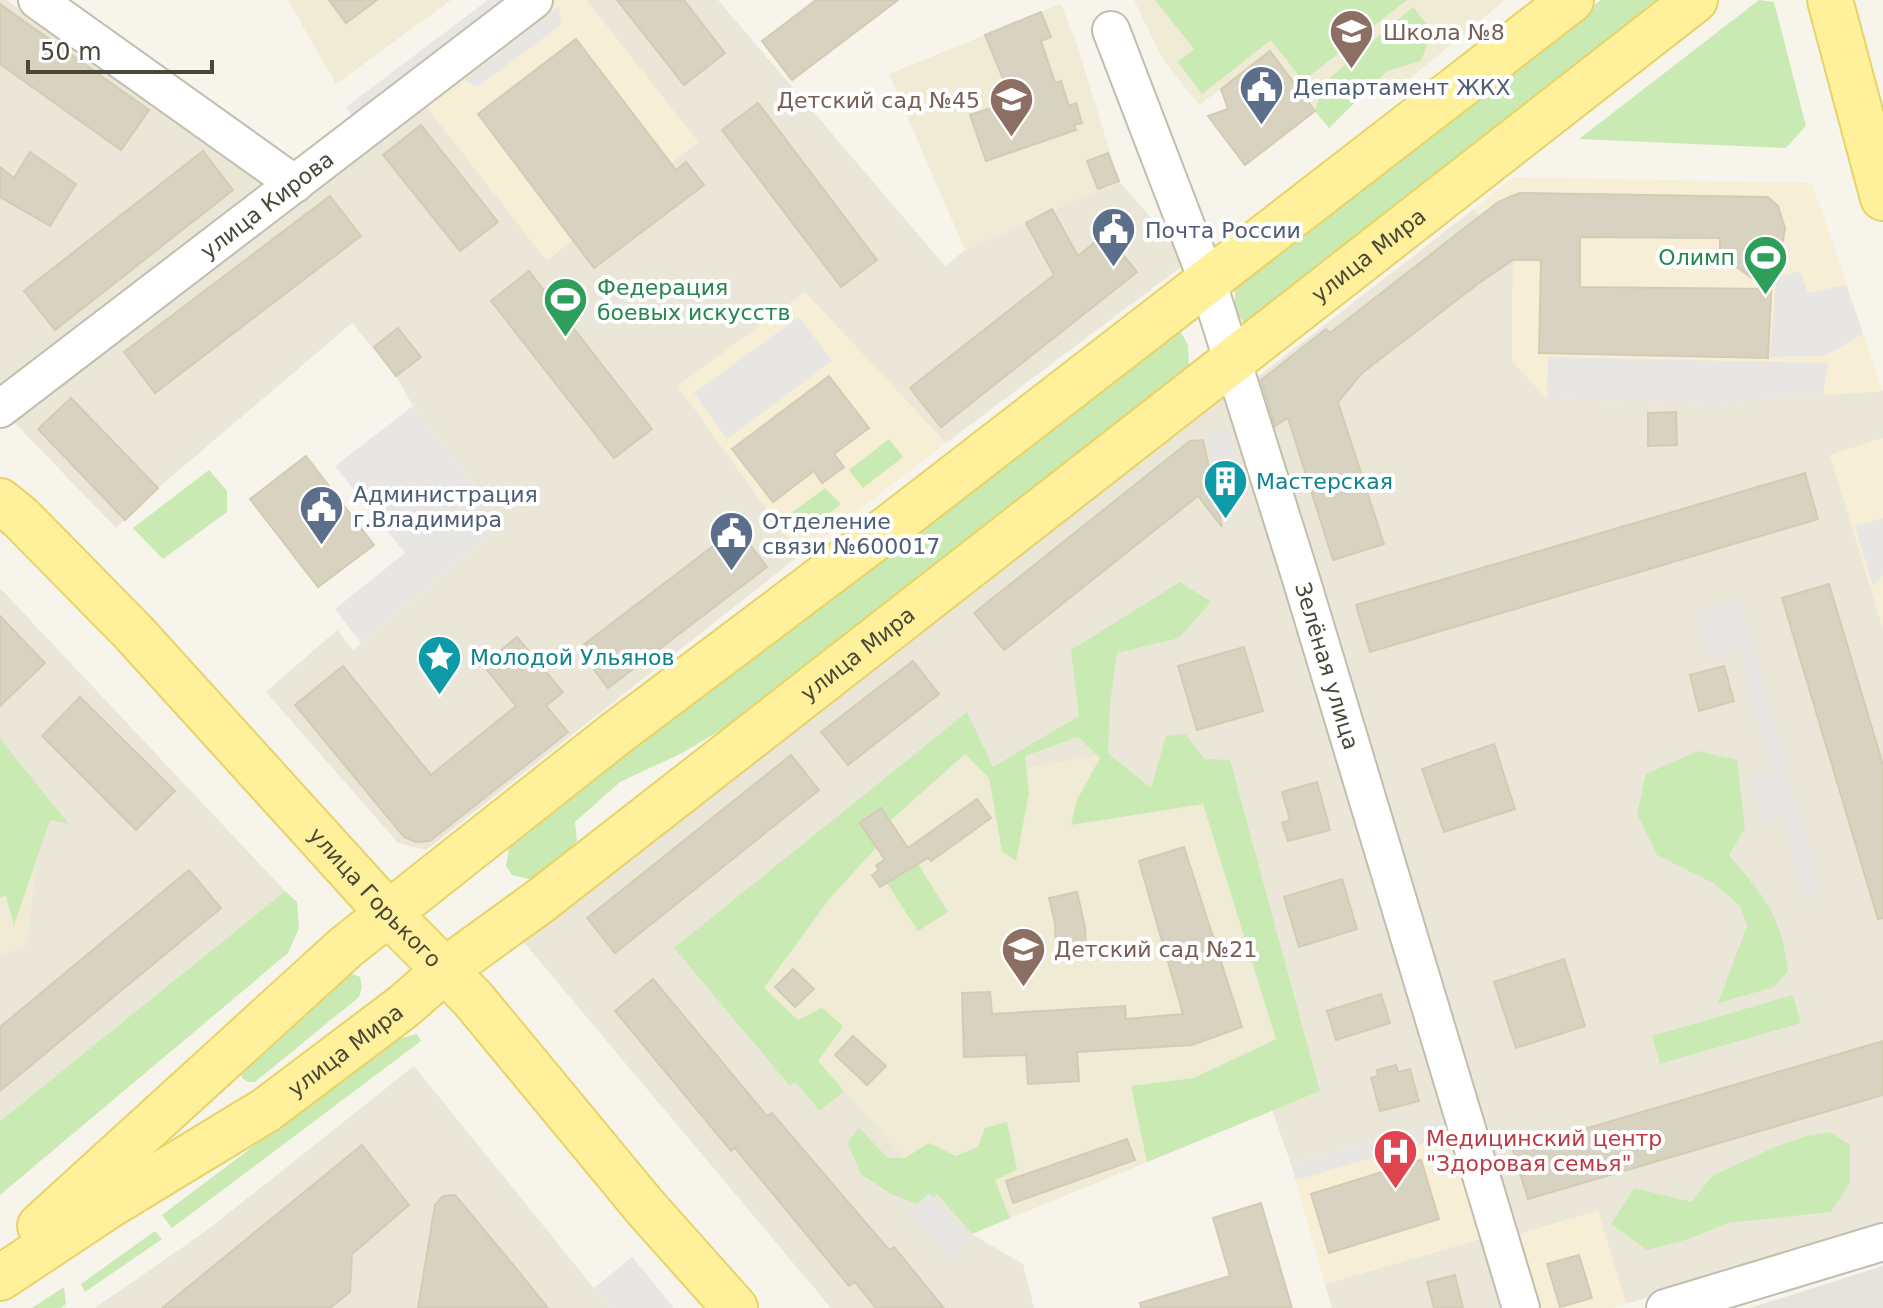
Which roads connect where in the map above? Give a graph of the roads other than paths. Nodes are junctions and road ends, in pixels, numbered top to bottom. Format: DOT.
graph roads {
  1 [pos="37,0"];
  2 [pos="534,0"];
  3 [pos="1571,0"];
  4 [pos="1695,0"];
  5 [pos="1830,0"];
  6 [pos="1111,30"];
  7 [pos="295,184"];
  8 [pos="1881,186"];
  9 [pos="1207,280"];
  10 [pos="1232,362"];
  11 [pos="0,409"];
  12 [pos="0,501"];
  13 [pos="388,913"];
  14 [pos="445,970"];
  15 [pos="1883,1242"];
  16 [pos="0,1263"];
  17 [pos="0,1278"];
  18 [pos="735,1308"];
  19 [pos="1521,1308"];
  20 [pos="1665,1308"];
  1 -- 7 [label="street"];
  2 -- 7 [label="street, улица Кирова"];
  3 -- 9 [label="main road"];
  4 -- 10 [label="main road, улица Мира"];
  5 -- 8 [label="main road"];
  6 -- 9 [label="street, Зелёная улица"];
  7 -- 11 [label="street, улица Кирова"];
  9 -- 10 [label="street, Зелёная улица"];
  9 -- 13 [label="main road"];
  10 -- 14 [label="main road, улица Мира"];
  10 -- 19 [label="street, Зелёная улица"];
  12 -- 13 [label="main road, улица Горького"];
  13 -- 14 [label="main road, улица Горького"];
  13 -- 16 [label="main road"];
  14 -- 17 [label="main road, улица Мира"];
  14 -- 18 [label="main road, улица Горького"];
  15 -- 20 [label="street"];
}
